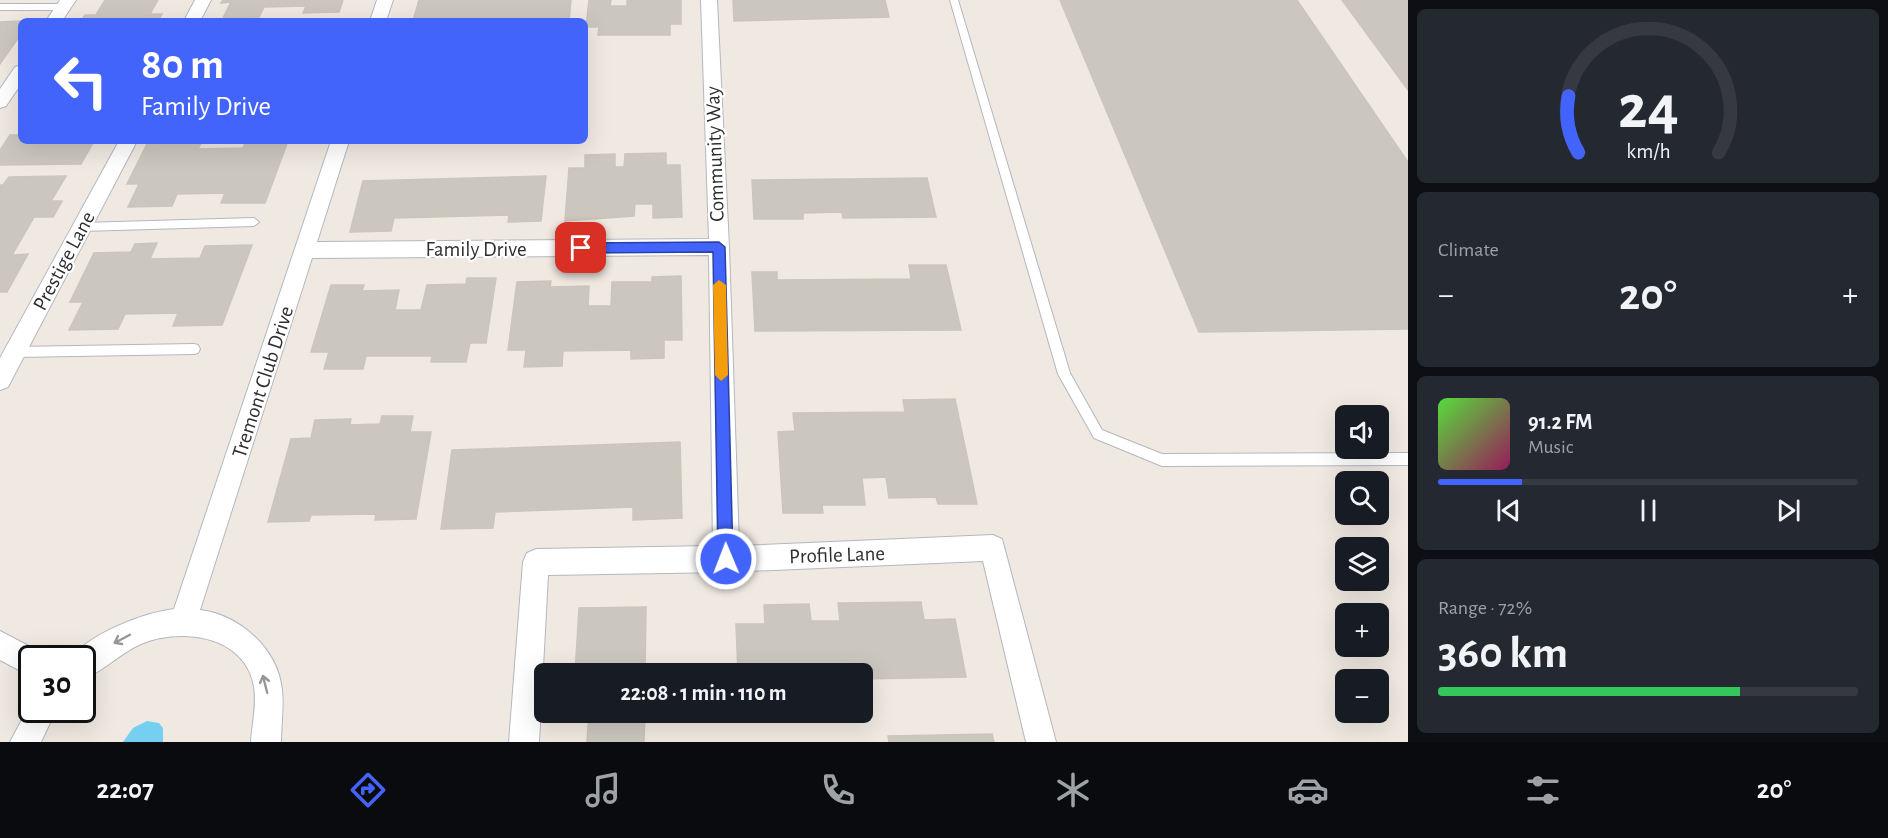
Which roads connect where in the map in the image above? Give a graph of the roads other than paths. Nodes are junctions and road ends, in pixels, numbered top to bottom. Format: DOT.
graph roads {
  1 [pos="203,0"];
  2 [pos="385,0"];
  3 [pos="709,0"];
  4 [pos="954,0"];
  5 [pos="66,3"];
  6 [pos="0,7"];
  7 [pos="56,18"];
  8 [pos="194,18"];
  9 [pos="379,18"];
  10 [pos="18,74"];
  11 [pos="5,86"];
  12 [pos="0,102"];
  13 [pos="126,144"];
  14 [pos="339,144"];
  15 [pos="254,222"];
  16 [pos="82,227"];
  17 [pos="719,247"];
  18 [pos="305,250"];
  19 [pos="194,349"];
  20 [pos="15,352"];
  21 [pos="0,380"];
  22 [pos="1408,459"];
  23 [pos="726,559"];
  24 [pos="183,622"];
  25 [pos="0,645"];
  26 [pos="96,654"];
  27 [pos="18,655"];
  28 [pos="35,723"];
  29 [pos="25,742"];
  30 [pos="266,742"];
  31 [pos="524,742"];
  32 [pos="1041,742"];
  1 -- 8 [label="street"];
  2 -- 9 [label="street"];
  3 -- 17 [label="street, Community Way"];
  4 -- 22 [label="lane"];
  5 -- 6 [label="lane"];
  5 -- 7 [label="street"];
  10 -- 11 [label="street"];
  11 -- 12 [label="street"];
  13 -- 16 [label="street, Prestige Lane"];
  14 -- 18 [label="street, Tremont Club Drive"];
  15 -- 16 [label="lane"];
  16 -- 20 [label="street, Prestige Lane"];
  17 -- 18 [label="street, Family Drive"];
  17 -- 23 [label="street, Community Way"];
  18 -- 24 [label="street, Tremont Club Drive"];
  19 -- 20 [label="lane"];
  20 -- 21 [label="street, Prestige Lane"];
  23 -- 31 [label="street, Profile Lane"];
  23 -- 32 [label="street, Profile Lane"];
  24 -- 26 [label="street, one-way"];
  30 -- 24 [label="street, one-way"];
  25 -- 27 [label="street"];
  28 -- 29 [label="street"];
}
